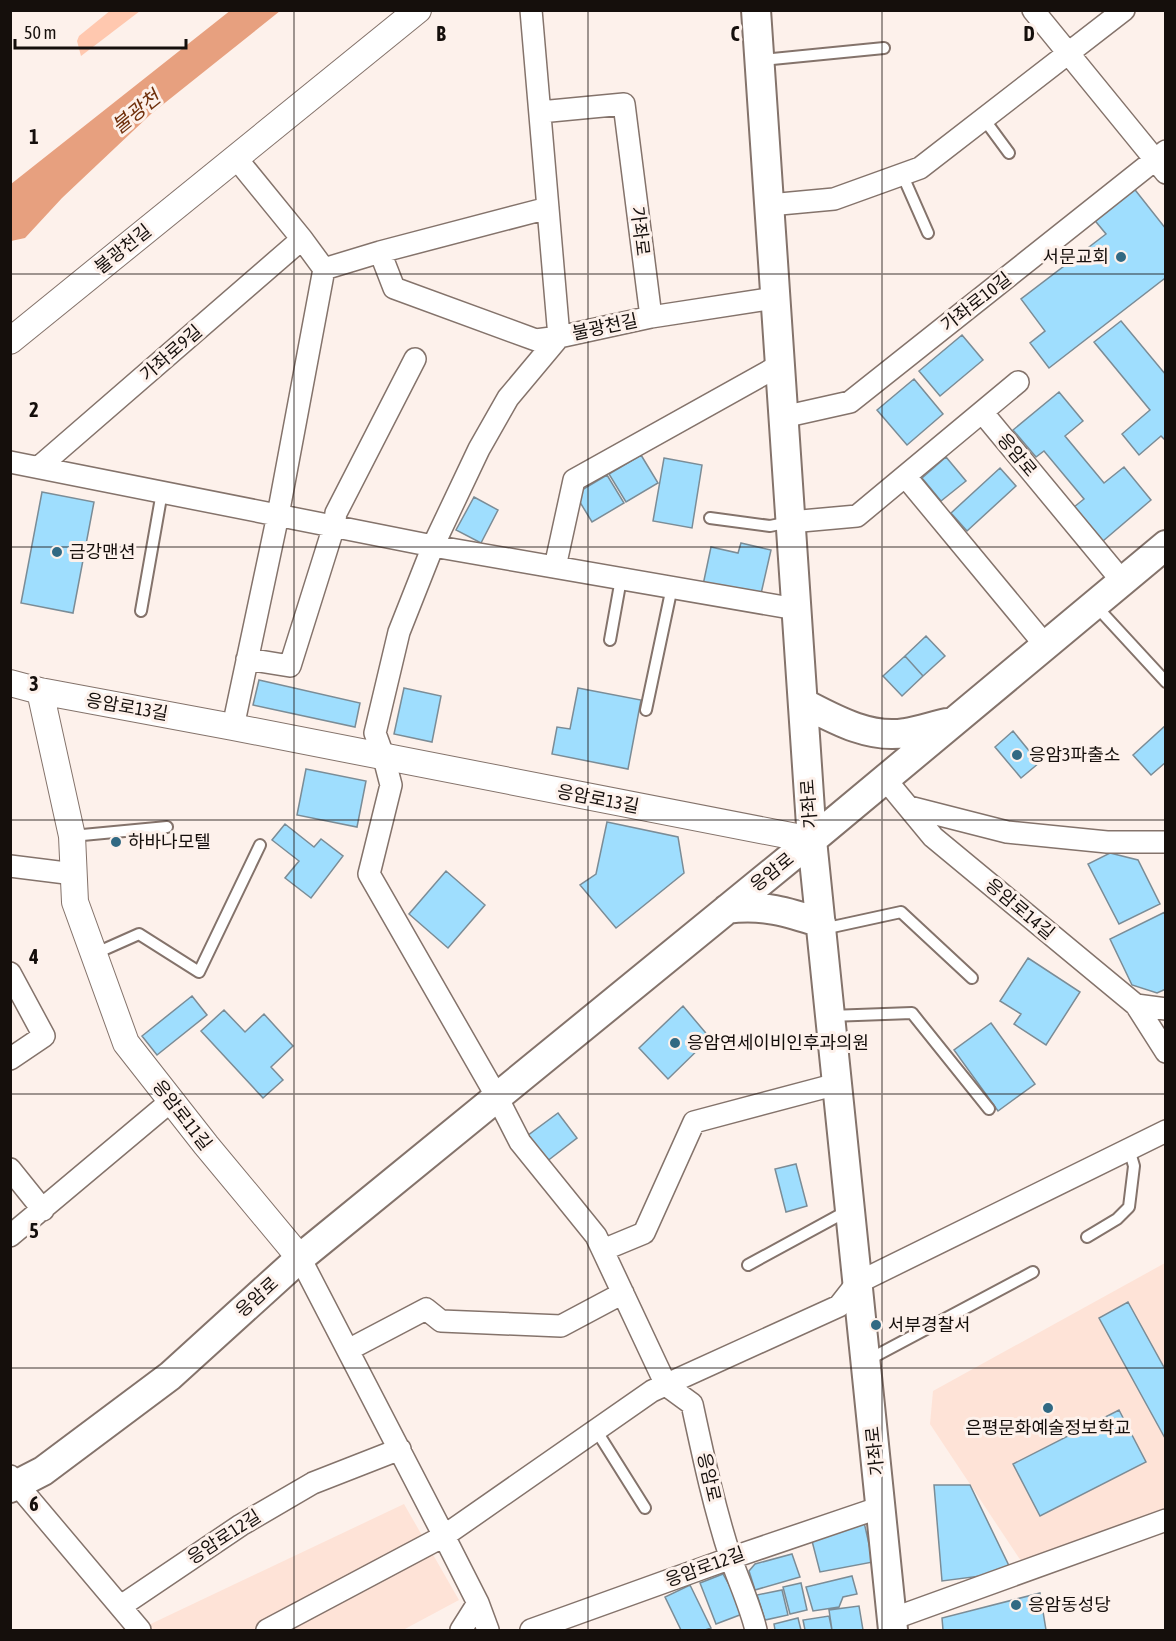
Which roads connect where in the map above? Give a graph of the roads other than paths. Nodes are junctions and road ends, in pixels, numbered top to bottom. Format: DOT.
graph roads {
  1 [pos="418,10"];
  2 [pos="531,10"];
  3 [pos="756,10"];
  4 [pos="1033,10"];
  5 [pos="1124,10"];
  6 [pos="884,48"];
  7 [pos="1069,54"];
  8 [pos="759,60"];
  9 [pos="540,112"];
  10 [pos="984,119"];
  11 [pos="1009,153"];
  12 [pos="236,158"];
  13 [pos="1162,161"];
  14 [pos="902,174"];
  15 [pos="769,205"];
  16 [pos="548,208"];
  17 [pos="928,233"];
  18 [pos="302,238"];
  19 [pos="380,252"];
  20 [pos="324,269"];
  21 [pos="775,298"];
  22 [pos="651,317"];
  23 [pos="559,338"];
  24 [pos="10,341"];
  25 [pos="415,359"];
  26 [pos="780,365"];
  27 [pos="1018,382"];
  28 [pos="981,412"];
  29 [pos="783,417"];
  30 [pos="10,462"];
  31 [pos="39,467"];
  32 [pos="905,476"];
  33 [pos="162,492"];
  34 [pos="278,515"];
  35 [pos="710,518"];
  36 [pos="790,522"];
  37 [pos="334,526"];
  38 [pos="1166,545"];
  39 [pos="433,546"];
  40 [pos="555,567"];
  41 [pos="621,579"];
  42 [pos="1122,581"];
  43 [pos="672,588"];
  44 [pos="1094,604"];
  45 [pos="796,609"];
  46 [pos="141,611"];
  47 [pos="610,640"];
  48 [pos="1045,645"];
  49 [pos="247,659"];
  50 [pos="1166,682"];
  51 [pos="10,683"];
  52 [pos="40,691"];
  53 [pos="803,703"];
  54 [pos="646,711"];
  55 [pos="954,720"];
  56 [pos="233,727"];
  57 [pos="384,758"];
  58 [pos="885,779"];
  59 [pos="909,807"];
  60 [pos="166,827"];
  61 [pos="72,836"];
  62 [pos="812,840"];
  63 [pos="260,845"];
  64 [pos="1164,846"];
  65 [pos="10,866"];
  66 [pos="74,874"];
  67 [pos="726,909"];
  68 [pos="821,926"];
  69 [pos="93,954"];
  70 [pos="10,973"];
  71 [pos="972,978"];
  72 [pos="1136,1005"];
  73 [pos="1166,1009"];
  74 [pos="830,1016"];
  75 [pos="1166,1052"];
  76 [pos="10,1059"];
  77 [pos="837,1084"];
  78 [pos="497,1097"];
  79 [pos="171,1101"];
  80 [pos="989,1108"];
  81 [pos="1166,1131"];
  82 [pos="1129,1149"];
  83 [pos="10,1169"];
  84 [pos="850,1209"];
  85 [pos="43,1210"];
  86 [pos="10,1236"];
  87 [pos="1087,1237"];
  88 [pos="603,1250"];
  89 [pos="300,1258"];
  90 [pos="748,1265"];
  91 [pos="1033,1272"];
  92 [pos="857,1283"];
  93 [pos="623,1293"];
  94 [pos="348,1350"];
  95 [pos="866,1362"];
  96 [pos="666,1385"];
  97 [pos="596,1430"];
  98 [pos="400,1449"];
  99 [pos="13,1483"];
  100 [pos="881,1507"];
  101 [pos="645,1509"];
  102 [pos="1166,1520"];
  103 [pos="444,1536"];
  104 [pos="731,1558"];
  105 [pos="478,1603"];
  106 [pos="121,1606"];
  107 [pos="893,1625"];
  108 [pos="140,1630"];
  109 [pos="267,1630"];
  110 [pos="461,1630"];
  111 [pos="488,1630"];
  112 [pos="531,1630"];
  113 [pos="756,1630"];
  1 -- 12 [label="street, 불광천길"];
  2 -- 9 [label="street, 불광천길"];
  3 -- 8 [label="main road, 가좌로"];
  4 -- 7 [label="street"];
  5 -- 7 [label="street"];
  6 -- 8 [label="lane"];
  7 -- 10 [label="street"];
  7 -- 13 [label="street, 가좌로10길"];
  8 -- 15 [label="main road, 가좌로"];
  9 -- 16 [label="street, 불광천길"];
  9 -- 22 [label="street, 가좌로"];
  10 -- 11 [label="lane"];
  10 -- 14 [label="street"];
  12 -- 18 [label="street"];
  12 -- 24 [label="street, 불광천길"];
  13 -- 29 [label="street, 가좌로10길"];
  14 -- 15 [label="street"];
  14 -- 17 [label="lane"];
  15 -- 21 [label="main road, 가좌로"];
  16 -- 19 [label="street"];
  16 -- 23 [label="street, 불광천길"];
  18 -- 20 [label="street"];
  18 -- 31 [label="street, 가좌로9길"];
  19 -- 20 [label="street"];
  19 -- 23 [label="street, 불광천길"];
  20 -- 34 [label="street"];
  21 -- 22 [label="street"];
  21 -- 26 [label="main road, 가좌로"];
  22 -- 23 [label="street, 불광천길"];
  23 -- 39 [label="street"];
  25 -- 37 [label="street"];
  26 -- 29 [label="main road, 가좌로"];
  26 -- 40 [label="street"];
  27 -- 28 [label="street"];
  28 -- 32 [label="street"];
  28 -- 42 [label="street, 응암로"];
  29 -- 36 [label="main road, 가좌로"];
  30 -- 31 [label="street"];
  31 -- 33 [label="street"];
  32 -- 36 [label="street"];
  32 -- 48 [label="street"];
  33 -- 34 [label="street"];
  33 -- 46 [label="lane"];
  34 -- 37 [label="street"];
  34 -- 49 [label="street"];
  35 -- 36 [label="lane"];
  36 -- 45 [label="main road, 가좌로"];
  37 -- 39 [label="street"];
  37 -- 49 [label="street"];
  38 -- 42 [label="main road, 응암로"];
  39 -- 40 [label="street"];
  39 -- 57 [label="street"];
  40 -- 41 [label="street"];
  41 -- 43 [label="street"];
  41 -- 47 [label="lane"];
  42 -- 44 [label="main road, 응암로"];
  43 -- 45 [label="street"];
  43 -- 54 [label="lane"];
  44 -- 48 [label="main road, 응암로"];
  44 -- 50 [label="lane"];
  45 -- 53 [label="main road, 가좌로"];
  48 -- 55 [label="main road, 응암로"];
  49 -- 56 [label="street"];
  51 -- 52 [label="street, 응암로13길"];
  52 -- 56 [label="street, 응암로13길"];
  52 -- 61 [label="street, 응암로11길"];
  53 -- 55 [label="main road"];
  53 -- 62 [label="main road, 가좌로"];
  55 -- 58 [label="main road, 응암로"];
  56 -- 57 [label="street, 응암로13길"];
  57 -- 62 [label="street, 응암로13길"];
  57 -- 78 [label="street"];
  58 -- 59 [label="street, 응암로14길"];
  58 -- 62 [label="main road, 응암로"];
  59 -- 64 [label="street"];
  59 -- 72 [label="street, 응암로14길"];
  60 -- 61 [label="lane"];
  61 -- 66 [label="street, 응암로11길"];
  62 -- 67 [label="main road, 응암로"];
  62 -- 68 [label="main road, 가좌로"];
  63 -- 69 [label="lane"];
  65 -- 66 [label="street"];
  66 -- 69 [label="street, 응암로11길"];
  67 -- 68 [label="main road"];
  67 -- 78 [label="main road, 응암로"];
  68 -- 71 [label="lane"];
  68 -- 74 [label="main road, 가좌로"];
  69 -- 79 [label="street, 응암로11길"];
  70 -- 76 [label="street"];
  72 -- 73 [label="street"];
  72 -- 75 [label="street, 응암로14길"];
  74 -- 77 [label="main road, 가좌로"];
  74 -- 80 [label="lane"];
  77 -- 84 [label="main road, 가좌로"];
  77 -- 88 [label="street"];
  78 -- 88 [label="street, 응암로"];
  78 -- 89 [label="main road, 응암로"];
  79 -- 85 [label="street"];
  79 -- 89 [label="street, 응암로11길"];
  81 -- 82 [label="street"];
  82 -- 87 [label="lane"];
  82 -- 92 [label="street"];
  83 -- 85 [label="street"];
  84 -- 90 [label="lane"];
  84 -- 92 [label="main road, 가좌로"];
  85 -- 86 [label="street"];
  88 -- 93 [label="street, 응암로"];
  89 -- 94 [label="street"];
  89 -- 99 [label="main road, 응암로"];
  91 -- 95 [label="lane"];
  92 -- 95 [label="main road, 가좌로"];
  92 -- 96 [label="street"];
  93 -- 94 [label="street"];
  93 -- 96 [label="street, 응암로"];
  94 -- 98 [label="street"];
  95 -- 100 [label="main road, 가좌로"];
  96 -- 97 [label="street"];
  96 -- 104 [label="street, 응암로"];
  97 -- 101 [label="lane"];
  97 -- 103 [label="street"];
  98 -- 103 [label="street"];
  98 -- 106 [label="street, 응암로12길"];
  99 -- 106 [label="street"];
  100 -- 104 [label="street, 응암로12길"];
  100 -- 107 [label="main road, 가좌로"];
  102 -- 107 [label="street, 가좌로"];
  103 -- 105 [label="street"];
  103 -- 109 [label="street"];
  104 -- 112 [label="street, 응암로12길"];
  104 -- 113 [label="street"];
  105 -- 110 [label="street"];
  105 -- 111 [label="street"];
  106 -- 108 [label="street"];
}
